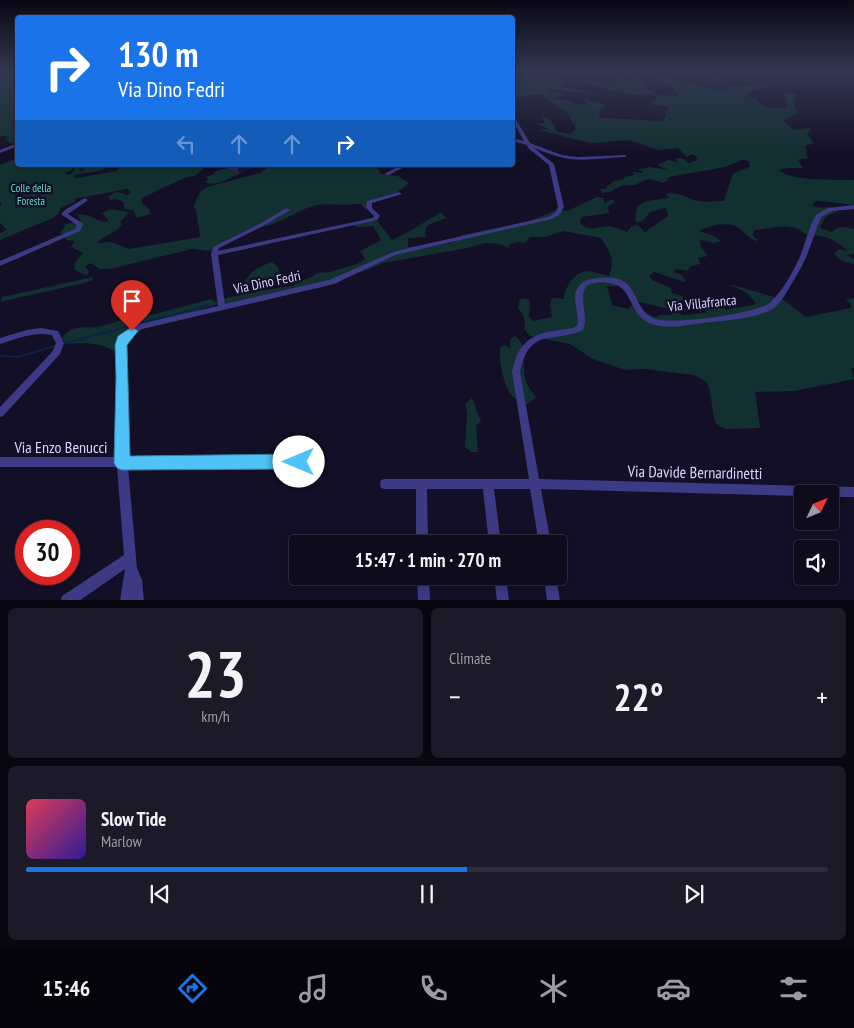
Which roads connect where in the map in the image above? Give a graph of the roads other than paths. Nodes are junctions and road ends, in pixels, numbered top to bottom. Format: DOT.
graph roads {
  1 [pos="515,120"];
  2 [pos="515,140"];
  3 [pos="527,142"];
  4 [pos="15,145"];
  5 [pos="0,152"];
  6 [pos="626,156"];
  7 [pos="401,167"];
  8 [pos="387,174"];
  9 [pos="398,194"];
  10 [pos="86,200"];
  11 [pos="854,207"];
  12 [pos="288,210"];
  13 [pos="214,254"];
  14 [pos="0,264"];
  15 [pos="222,307"];
  16 [pos="0,341"];
  17 [pos="0,413"];
  18 [pos="0,462"];
  19 [pos="299,462"];
  20 [pos="122,463"];
  21 [pos="385,484"];
  22 [pos="421,484"];
  23 [pos="488,484"];
  24 [pos="535,484"];
  25 [pos="854,492"];
  26 [pos="422,535"];
  27 [pos="495,535"];
  28 [pos="544,535"];
  29 [pos="130,564"];
  30 [pos="423,585"];
  31 [pos="501,585"];
  32 [pos="552,585"];
  33 [pos="67,600"];
  34 [pos="126,600"];
  35 [pos="138,600"];
  36 [pos="424,600"];
  37 [pos="503,600"];
  38 [pos="554,600"];
  1 -- 3 [label="street"];
  2 -- 3 [label="street"];
  3 -- 6 [label="street"];
  3 -- 15 [label="street, Via Dino Fedri"];
  4 -- 5 [label="street"];
  7 -- 8 [label="street"];
  9 -- 13 [label="street"];
  10 -- 14 [label="street"];
  11 -- 24 [label="street, Via Villafranca"];
  12 -- 13 [label="street"];
  13 -- 15 [label="street"];
  15 -- 20 [label="street, Via Dino Fedri"];
  16 -- 17 [label="street"];
  18 -- 20 [label="street, Via Enzo Benucci"];
  19 -- 20 [label="street, Via Enzo Benucci"];
  20 -- 29 [label="street, Via Dino Fedri"];
  21 -- 22 [label="street, Via Davide Bernardinetti"];
  22 -- 23 [label="street, Via Davide Bernardinetti"];
  22 -- 26 [label="street"];
  23 -- 24 [label="street, Via Davide Bernardinetti"];
  23 -- 27 [label="street"];
  24 -- 25 [label="street, Via Davide Bernardinetti"];
  24 -- 28 [label="street, Via Villafranca"];
  29 -- 33 [label="street"];
  29 -- 34 [label="street, Via Dino Fedri"];
  29 -- 35 [label="street, Via Dino Fedri"];
  30 -- 36 [label="street"];
  31 -- 37 [label="street"];
  32 -- 38 [label="street"];
}
